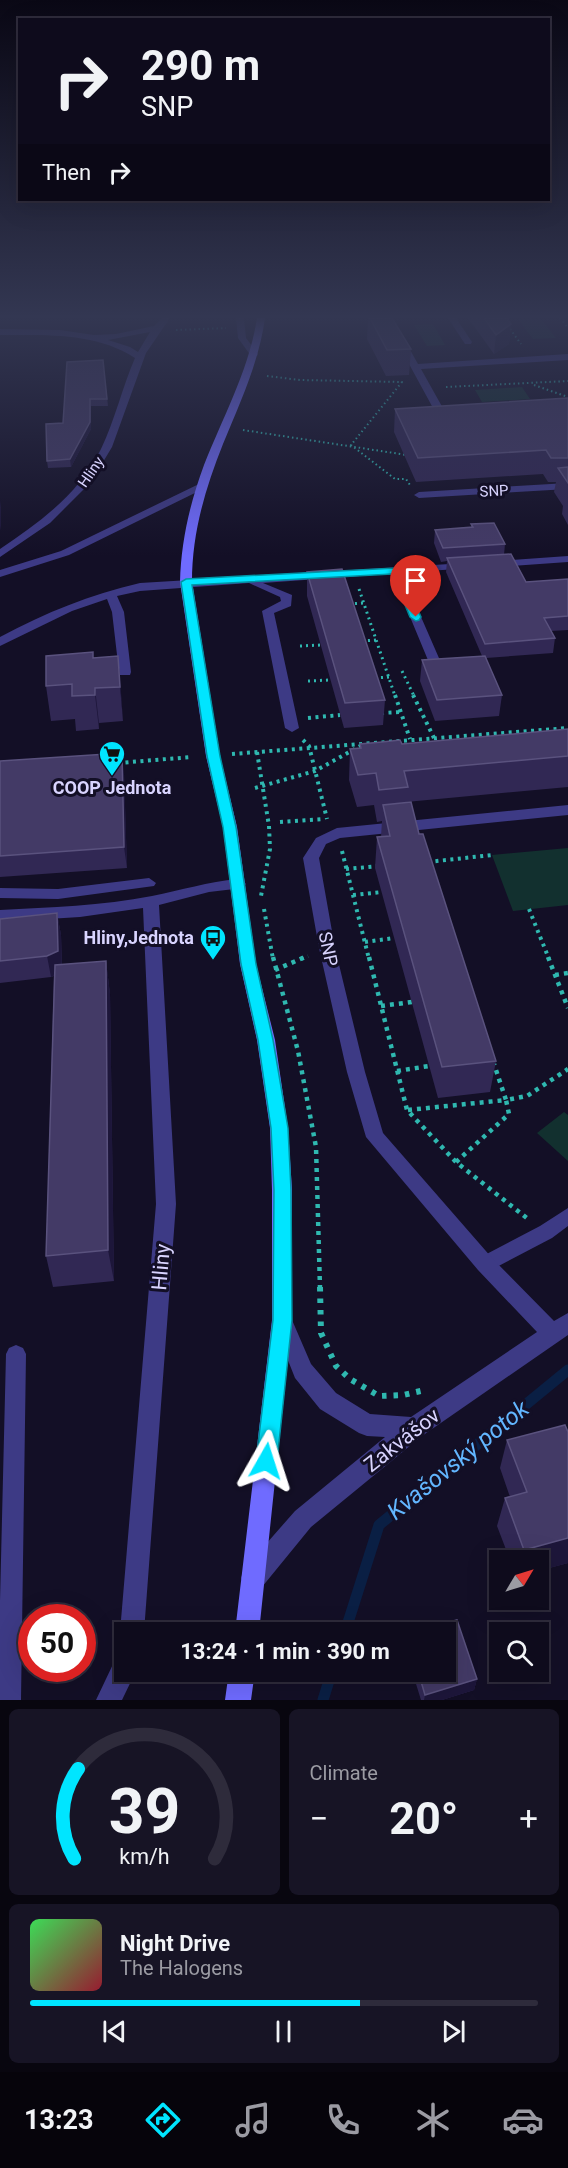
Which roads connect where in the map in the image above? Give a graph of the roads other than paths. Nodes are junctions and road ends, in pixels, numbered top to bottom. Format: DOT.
graph roads {
  1 [pos="125,397"];
  2 [pos="237,397"];
  3 [pos="432,397"];
  4 [pos="443,419"];
  5 [pos="201,486"];
  6 [pos="568,486"];
  7 [pos="419,495"];
  8 [pos="0,554"];
  9 [pos="568,559"];
  10 [pos="396,571"];
  11 [pos="0,574"];
  12 [pos="245,581"];
  13 [pos="186,582"];
  14 [pos="110,593"];
  15 [pos="0,642"];
  16 [pos="436,665"];
  17 [pos="125,672"];
  18 [pos="291,724"];
  19 [pos="568,810"];
  20 [pos="238,885"];
  21 [pos="0,893"];
  22 [pos="150,893"];
  23 [pos="0,916"];
  24 [pos="568,1216"];
  25 [pos="485,1264"];
  26 [pos="282,1320"];
  27 [pos="560,1328"];
  28 [pos="16,1354"];
  29 [pos="414,1428"];
  30 [pos="253,1578"];
  31 [pos="133,1622"];
  32 [pos="248,1622"];
  33 [pos="118,1682"];
  34 [pos="240,1682"];
  35 [pos="9,1700"];
  36 [pos="109,1700"];
  37 [pos="238,1700"];
  1 -- 8 [label="street, Hliny"];
  2 -- 5 [label="main road"];
  3 -- 4 [label="street"];
  5 -- 11 [label="street"];
  5 -- 13 [label="main road"];
  6 -- 7 [label="street, SNP"];
  9 -- 10 [label="street"];
  10 -- 12 [label="street"];
  10 -- 16 [label="lane"];
  12 -- 13 [label="street"];
  12 -- 18 [label="street"];
  13 -- 14 [label="street"];
  13 -- 20 [label="main road"];
  14 -- 15 [label="street"];
  14 -- 17 [label="street"];
  19 -- 25 [label="street, SNP"];
  20 -- 22 [label="street"];
  20 -- 26 [label="main road"];
  21 -- 22 [label="lane"];
  22 -- 23 [label="street"];
  22 -- 31 [label="street, Hliny"];
  24 -- 25 [label="lane"];
  25 -- 27 [label="street, SNP"];
  26 -- 29 [label="street"];
  26 -- 30 [label="main road"];
  27 -- 29 [label="street, Zakvášov"];
  28 -- 35 [label="lane"];
  29 -- 30 [label="street, Zakvášov"];
  30 -- 32 [label="main road"];
  33 -- 36 [label="street"];
  34 -- 37 [label="main road"];
}
